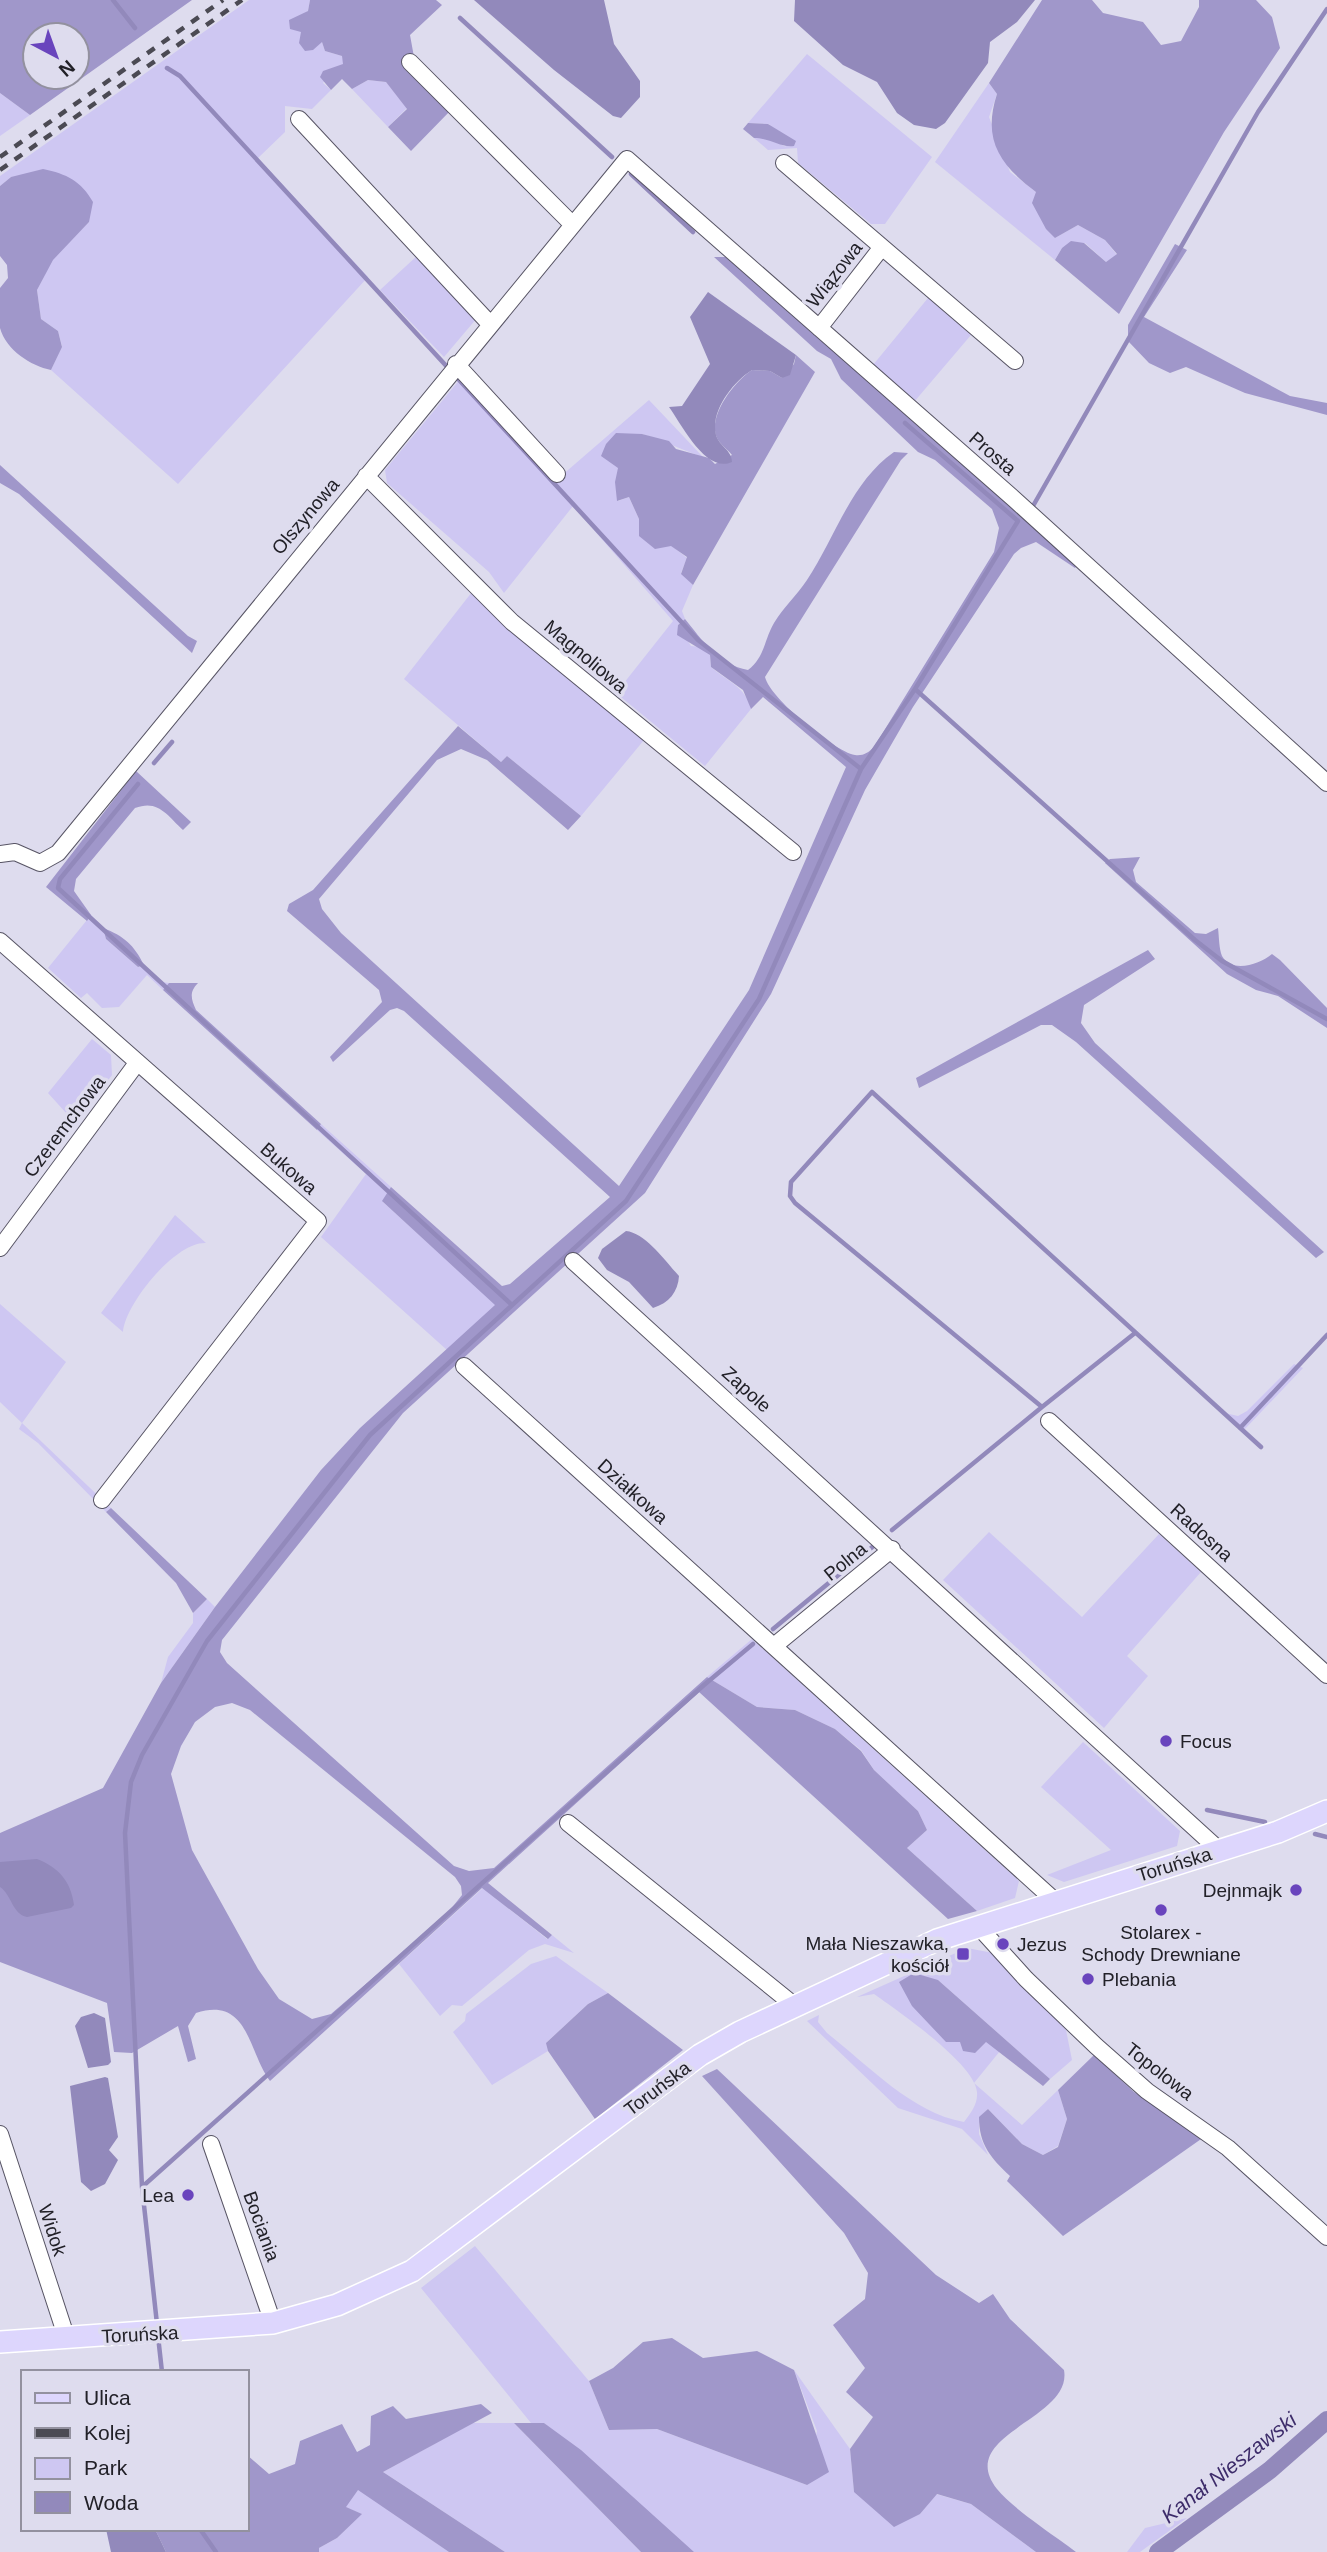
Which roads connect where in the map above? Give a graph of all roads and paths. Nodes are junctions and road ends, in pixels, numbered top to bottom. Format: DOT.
graph roads {
  1 [pos="410,62"];
  2 [pos="299,120"];
  3 [pos="627,159"];
  4 [pos="784,163"];
  5 [pos="572,224"];
  6 [pos="881,247"];
  7 [pos="490,324"];
  8 [pos="819,328"];
  9 [pos="1015,361"];
  10 [pos="453,368"];
  11 [pos="557,474"];
  12 [pos="366,476"];
  13 [pos="1327,783"];
  14 [pos="793,852"];
  15 [pos="0,854"];
  16 [pos="0,942"];
  17 [pos="137,1063"];
  18 [pos="0,1248"];
  19 [pos="573,1261"];
  20 [pos="464,1366"];
  21 [pos="1049,1421"];
  22 [pos="102,1500"];
  23 [pos="892,1549"];
  24 [pos="774,1646"];
  25 [pos="1327,1675"];
  26 [pos="1327,1811"];
  27 [pos="568,1823"];
  28 [pos="1219,1850"];
  29 [pos="1055,1901"];
  30 [pos="978,1926"];
  31 [pos="795,2006"];
  32 [pos="0,2134"];
  33 [pos="211,2144"];
  34 [pos="1327,2237"];
  35 [pos="273,2323"];
  36 [pos="67,2339"];
  37 [pos="0,2342"];
  1 -- 5 [label="street"];
  2 -- 7 [label="street"];
  3 -- 5 [label="street, Olszynowa"];
  3 -- 8 [label="street, Prosta"];
  4 -- 6 [label="street"];
  5 -- 7 [label="street, Olszynowa"];
  6 -- 8 [label="street, Wiązowa"];
  6 -- 9 [label="street"];
  7 -- 10 [label="street, Olszynowa"];
  8 -- 13 [label="street, Prosta"];
  10 -- 11 [label="street"];
  10 -- 12 [label="street, Olszynowa"];
  12 -- 14 [label="street, Magnoliowa"];
  12 -- 15 [label="street, Olszynowa"];
  16 -- 17 [label="street, Bukowa"];
  17 -- 18 [label="street, Czeremchowa"];
  17 -- 22 [label="street, Bukowa"];
  19 -- 23 [label="street, Zapole"];
  20 -- 24 [label="street, Działkowa"];
  21 -- 25 [label="street, Radosna"];
  23 -- 24 [label="street, Polna"];
  23 -- 28 [label="street, Polna"];
  24 -- 29 [label="street"];
  26 -- 28 [label="main road, Toruńska"];
  27 -- 31 [label="street"];
  28 -- 29 [label="main road, Toruńska"];
  29 -- 30 [label="main road, Toruńska"];
  30 -- 31 [label="main road, Toruńska"];
  30 -- 34 [label="street, Topolowa"];
  31 -- 35 [label="main road, Toruńska"];
  32 -- 36 [label="street, Widok"];
  33 -- 35 [label="street, Bociania"];
  35 -- 36 [label="main road, Toruńska"];
  36 -- 37 [label="main road, Toruńska"];
}
